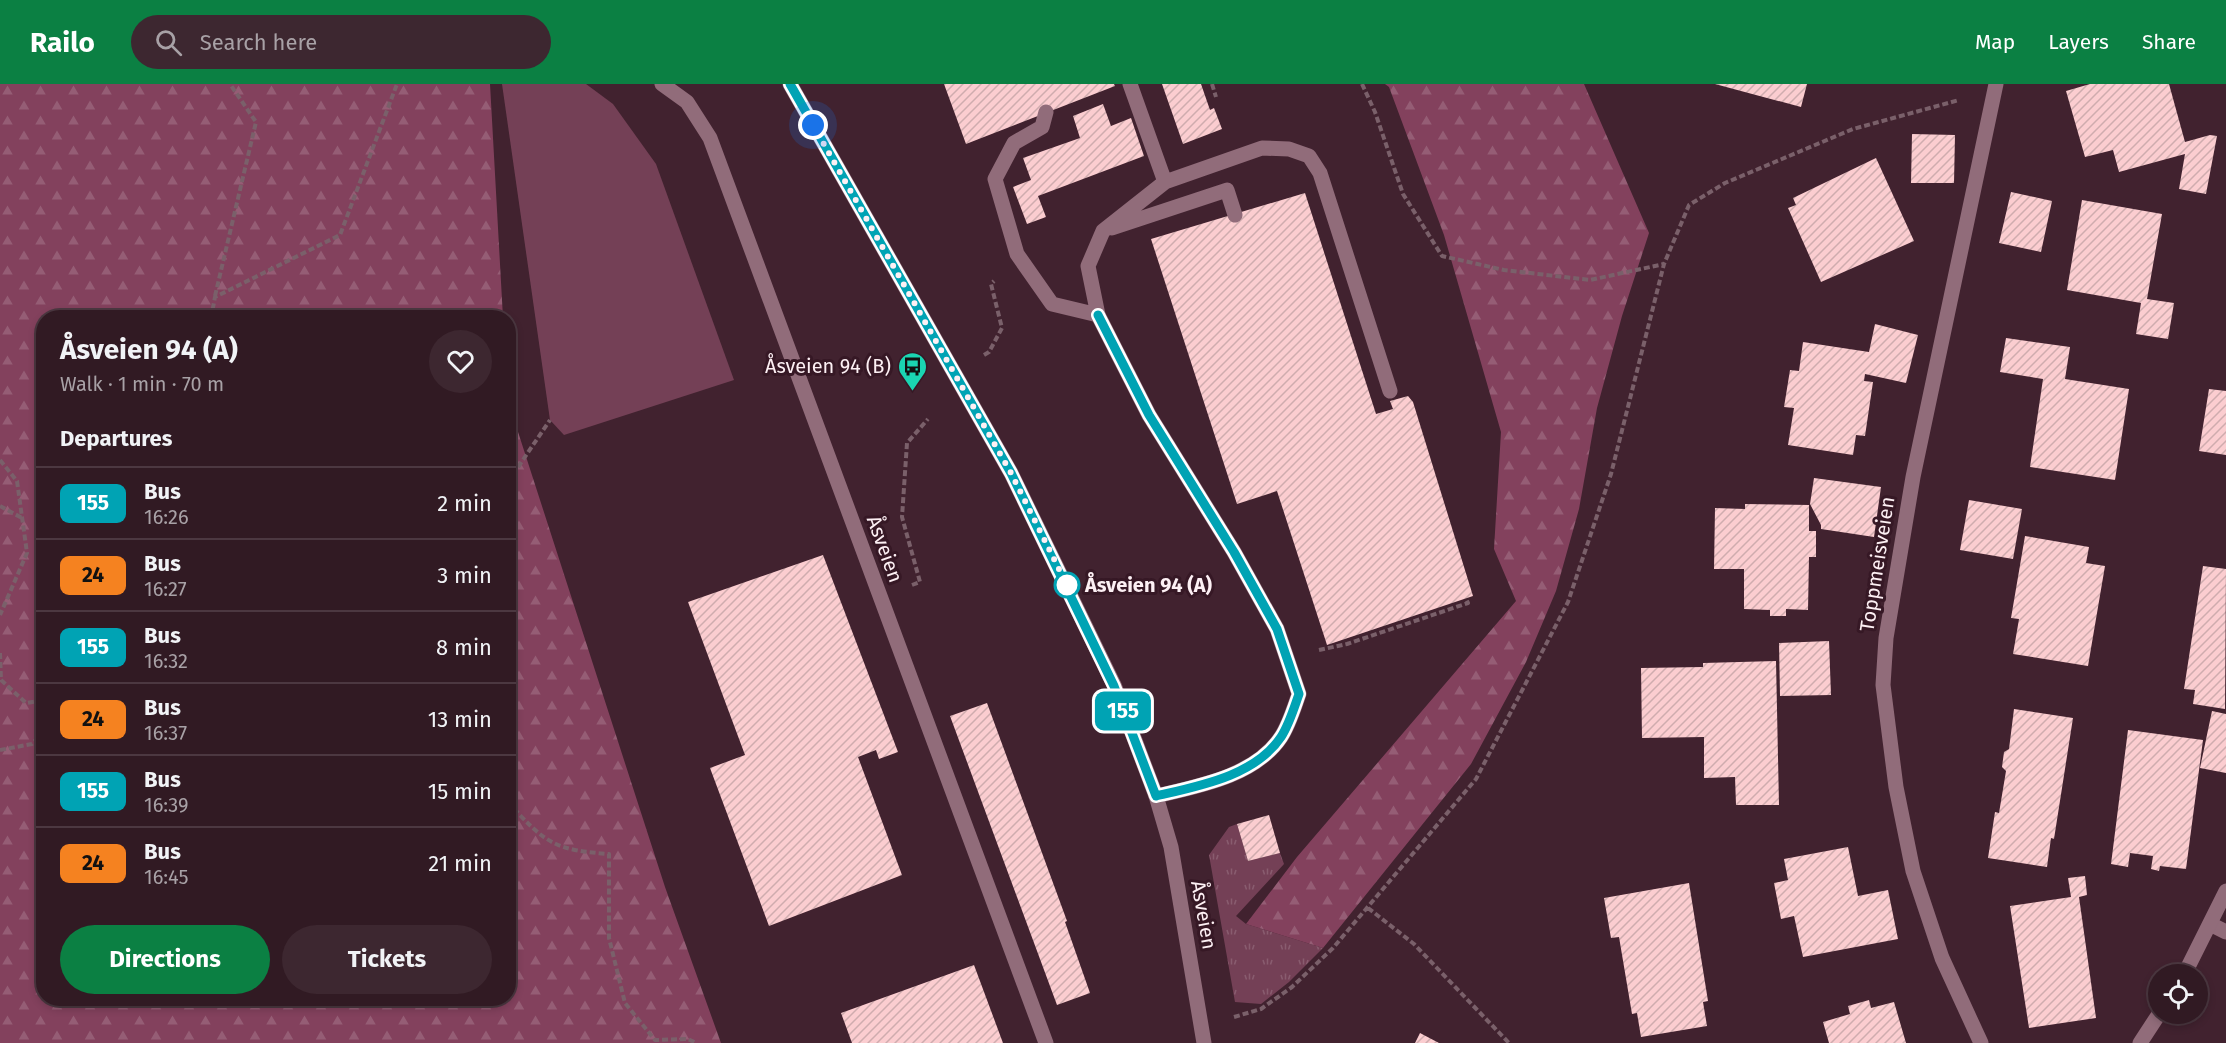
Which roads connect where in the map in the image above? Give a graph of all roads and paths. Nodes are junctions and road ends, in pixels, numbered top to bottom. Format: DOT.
graph roads {
  1 [pos="230,84"];
  2 [pos="397,84"];
  3 [pos="662,84"];
  4 [pos="790,84"];
  5 [pos="1130,84"];
  6 [pos="1212,84"];
  7 [pos="1362,84"];
  8 [pos="1995,87"];
  9 [pos="1216,97"];
  10 [pos="1046,112"];
  11 [pos="1165,182"];
  12 [pos="1235,215"];
  13 [pos="1103,231"];
  14 [pos="1664,264"];
  15 [pos="997,277"];
  16 [pos="215,297"];
  17 [pos="213,310"];
  18 [pos="1098,315"];
  19 [pos="989,352"];
  20 [pos="1390,391"];
  21 [pos="928,419"];
  22 [pos="550,420"];
  23 [pos="0,460"];
  24 [pos="516,470"];
  25 [pos="0,506"];
  26 [pos="22,518"];
  27 [pos="920,582"];
  28 [pos="1466,598"];
  29 [pos="0,615"];
  30 [pos="1315,651"];
  31 [pos="0,653"];
  32 [pos="36,701"];
  33 [pos="36,740"];
  34 [pos="0,750"];
  35 [pos="1156,796"];
  36 [pos="516,811"];
  37 [pos="2226,891"];
  38 [pos="1368,908"];
  39 [pos="2210,924"];
  40 [pos="2226,932"];
  41 [pos="2190,964"];
  42 [pos="1231,1018"];
  43 [pos="2152,1024"];
  44 [pos="696,1043"];
  45 [pos="1046,1043"];
  46 [pos="1204,1043"];
  47 [pos="1509,1043"];
  48 [pos="1981,1043"];
  49 [pos="2140,1043"];
  1 -- 16 [label="path"];
  2 -- 16 [label="path"];
  3 -- 45 [label="street, Åsveien"];
  4 -- 35 [label="street, Åsveien"];
  5 -- 11 [label="street"];
  6 -- 9 [label="path"];
  7 -- 14 [label="path"];
  8 -- 14 [label="path"];
  8 -- 48 [label="street, Toppmeisveien"];
  10 -- 18 [label="street"];
  11 -- 13 [label="street"];
  11 -- 20 [label="street"];
  12 -- 13 [label="street"];
  13 -- 18 [label="street"];
  14 -- 38 [label="path"];
  15 -- 19 [label="path"];
  16 -- 17 [label="path"];
  18 -- 35 [label="street"];
  21 -- 27 [label="path"];
  22 -- 24 [label="path"];
  23 -- 26 [label="path"];
  25 -- 26 [label="path"];
  26 -- 29 [label="path"];
  28 -- 30 [label="path"];
  31 -- 32 [label="path"];
  33 -- 34 [label="path"];
  35 -- 46 [label="street, Åsveien"];
  36 -- 44 [label="path"];
  37 -- 39 [label="street"];
  38 -- 42 [label="path"];
  38 -- 47 [label="path"];
  39 -- 40 [label="street"];
  39 -- 41 [label="street"];
  43 -- 49 [label="street"];
}
